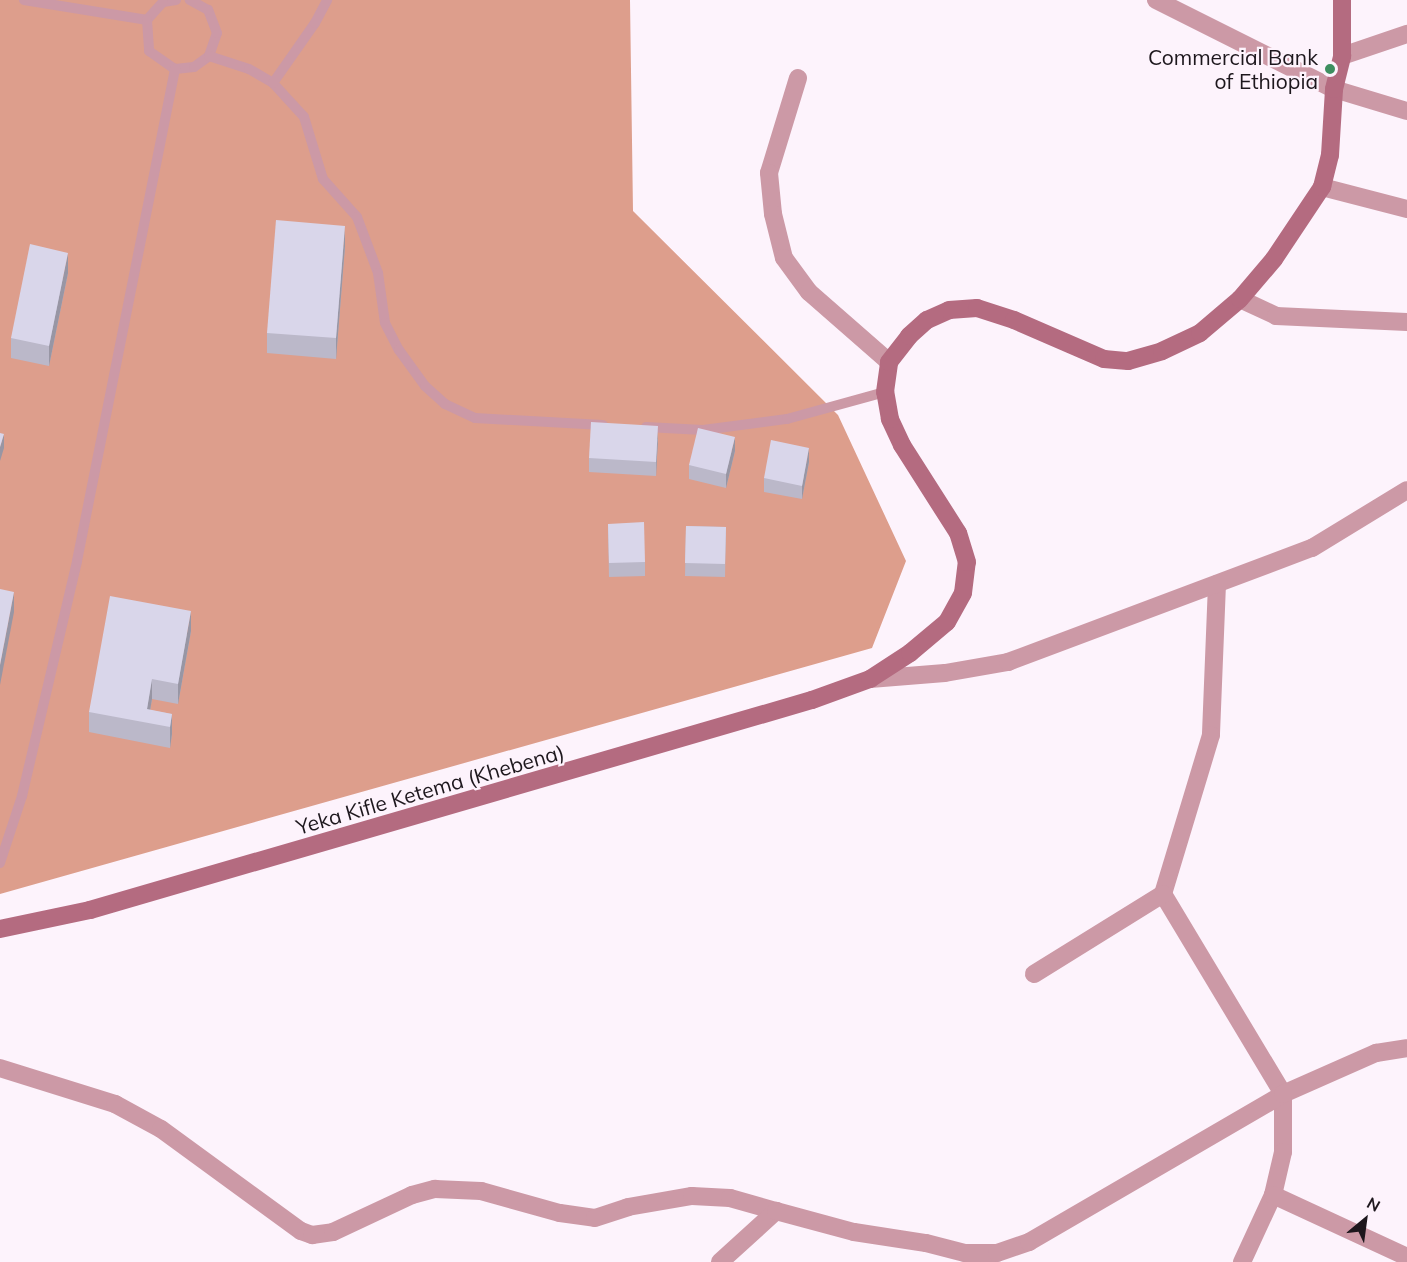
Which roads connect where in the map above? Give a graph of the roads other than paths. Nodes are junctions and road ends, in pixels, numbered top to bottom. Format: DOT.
graph roads {
  1 [pos="24,0"];
  2 [pos="176,0"];
  3 [pos="190,0"];
  4 [pos="327,0"];
  5 [pos="1156,0"];
  6 [pos="1342,0"];
  7 [pos="147,20"];
  8 [pos="1407,34"];
  9 [pos="209,56"];
  10 [pos="1342,56"];
  11 [pos="175,69"];
  12 [pos="798,78"];
  13 [pos="273,83"];
  14 [pos="1334,89"];
  15 [pos="1407,111"];
  16 [pos="1322,187"];
  17 [pos="1407,209"];
  18 [pos="1240,299"];
  19 [pos="1407,322"];
  20 [pos="889,362"];
  21 [pos="885,392"];
  22 [pos="612,426"];
  23 [pos="635,427"];
  24 [pos="1407,490"];
  25 [pos="1217,584"];
  26 [pos="870,679"];
  27 [pos="0,863"];
  28 [pos="1163,894"];
  29 [pos="0,929"];
  30 [pos="1034,974"];
  31 [pos="1407,1048"];
  32 [pos="0,1068"];
  33 [pos="1283,1094"];
  34 [pos="1273,1195"];
  35 [pos="776,1212"];
  36 [pos="1407,1257"];
  37 [pos="720,1262"];
  38 [pos="1242,1262"];
  1 -- 7 [label="lane"];
  2 -- 7 [label="lane"];
  3 -- 9 [label="lane"];
  4 -- 13 [label="lane"];
  5 -- 14 [label="street"];
  6 -- 10 [label="main road"];
  7 -- 11 [label="lane"];
  8 -- 10 [label="street"];
  9 -- 11 [label="lane"];
  9 -- 13 [label="lane"];
  10 -- 14 [label="main road"];
  11 -- 27 [label="lane"];
  12 -- 20 [label="street"];
  13 -- 22 [label="lane"];
  14 -- 15 [label="street"];
  14 -- 16 [label="main road"];
  16 -- 17 [label="street"];
  16 -- 18 [label="main road"];
  18 -- 19 [label="street"];
  18 -- 20 [label="main road"];
  20 -- 21 [label="main road, Yeka Kifle Ketema (Khebena)"];
  21 -- 23 [label="lane"];
  21 -- 26 [label="main road, Yeka Kifle Ketema (Khebena)"];
  24 -- 25 [label="street"];
  25 -- 26 [label="street"];
  25 -- 28 [label="street"];
  26 -- 29 [label="main road, Yeka Kifle Ketema (Khebena)"];
  28 -- 30 [label="street"];
  28 -- 33 [label="street"];
  31 -- 33 [label="street"];
  32 -- 35 [label="street"];
  33 -- 34 [label="street"];
  33 -- 35 [label="street"];
  34 -- 36 [label="street"];
  34 -- 38 [label="street"];
  35 -- 37 [label="street"];
}
